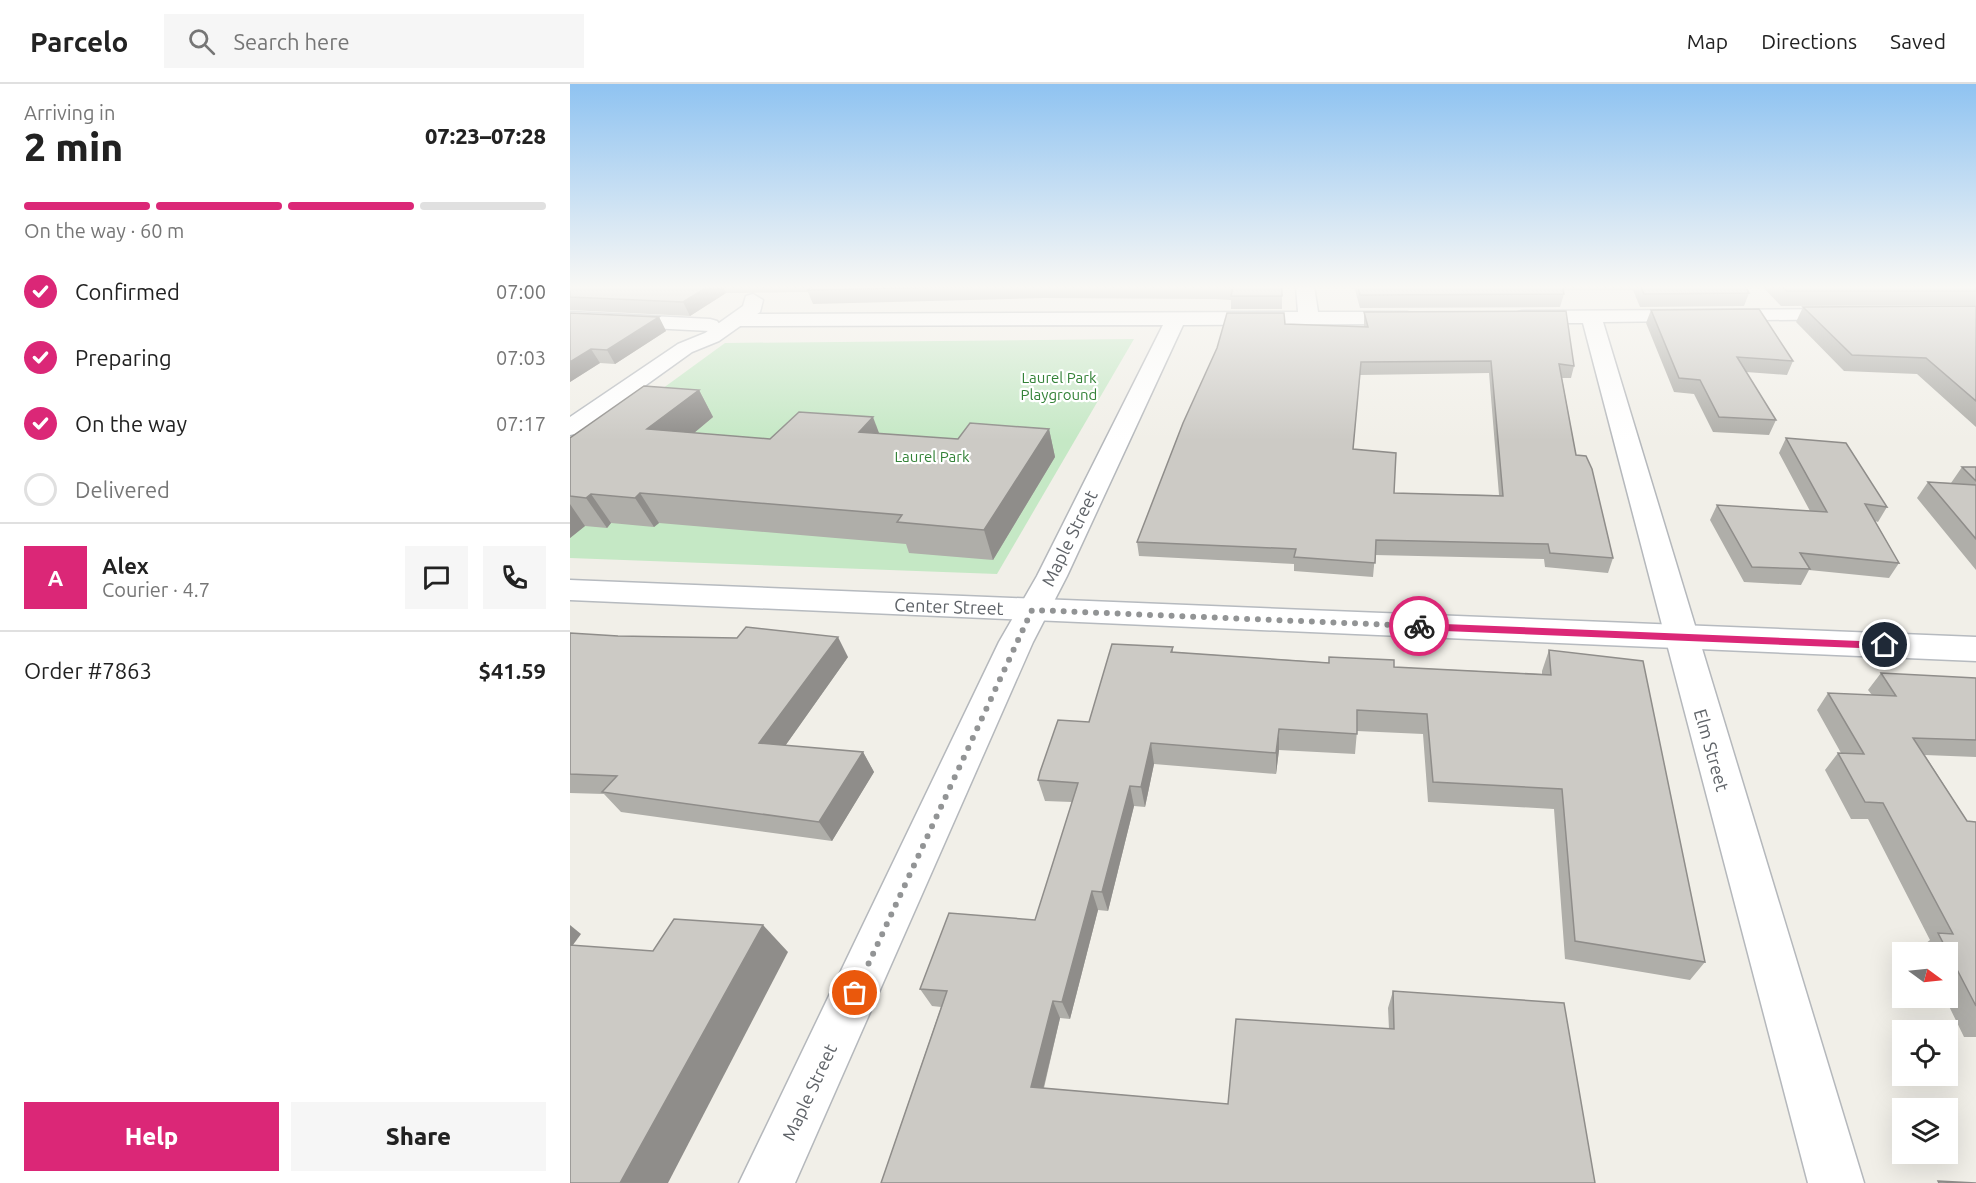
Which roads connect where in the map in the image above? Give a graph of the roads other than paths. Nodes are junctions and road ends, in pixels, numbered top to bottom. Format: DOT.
graph roads {
  1 [pos="691,337"];
  2 [pos="711,337"];
  3 [pos="1167,337"];
  4 [pos="1597,337"];
  5 [pos="684,348"];
  6 [pos="570,428"];
  7 [pos="570,591"];
  8 [pos="1032,610"];
  9 [pos="1681,637"];
  10 [pos="1976,649"];
  11 [pos="767,1183"];
  12 [pos="1836,1183"];
  1 -- 5 [label="street"];
  2 -- 5 [label="street"];
  3 -- 8 [label="street, Maple Street"];
  4 -- 9 [label="street, Elm Street"];
  5 -- 6 [label="street"];
  7 -- 8 [label="street, Center Street"];
  8 -- 9 [label="street, Center Street"];
  8 -- 11 [label="street, Maple Street"];
  9 -- 10 [label="street, Center Street"];
  9 -- 12 [label="street, Elm Street"];
}
